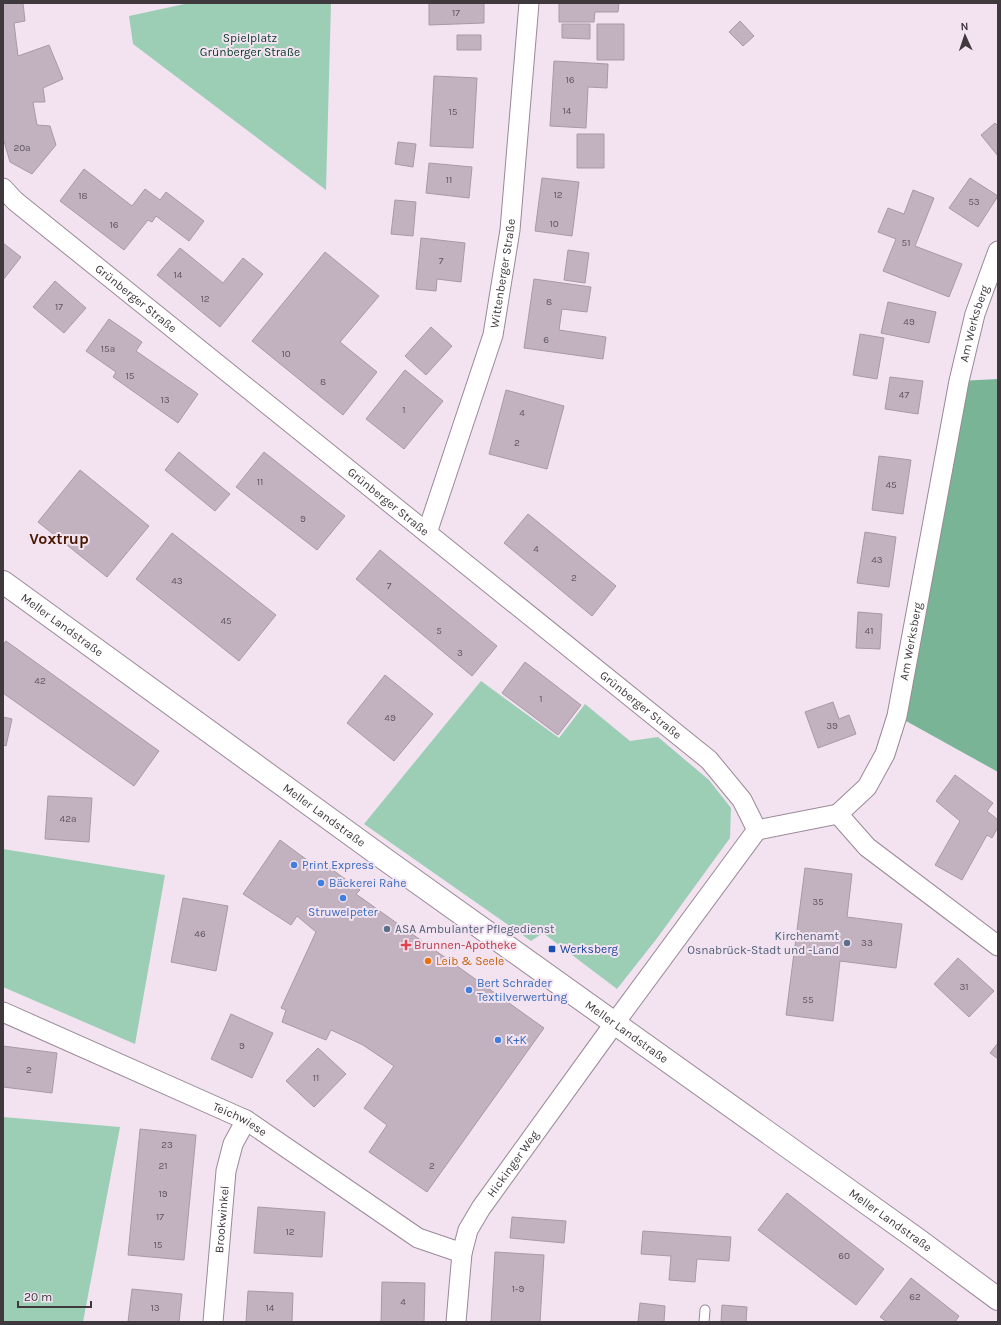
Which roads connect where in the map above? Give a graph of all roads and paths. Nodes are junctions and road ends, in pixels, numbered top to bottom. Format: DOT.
graph roads {
  1 [pos="529,3"];
  2 [pos="3,188"];
  3 [pos="998,251"];
  4 [pos="427,533"];
  5 [pos="3,582"];
  6 [pos="838,814"];
  7 [pos="757,830"];
  8 [pos="998,946"];
  9 [pos="3,1012"];
  10 [pos="614,1024"];
  11 [pos="246,1120"];
  12 [pos="462,1253"];
  13 [pos="998,1299"];
  14 [pos="705,1310"];
  15 [pos="212,1322"];
  16 [pos="456,1322"];
  17 [pos="704,1322"];
  1 -- 4 [label="street, Wittenberger Straße"];
  2 -- 4 [label="street, Grünberger Straße"];
  3 -- 6 [label="street, Am Werksberg"];
  4 -- 7 [label="street, Grünberger Straße"];
  5 -- 10 [label="street, Meller Landstraße"];
  6 -- 7 [label="street"];
  6 -- 8 [label="street"];
  7 -- 10 [label="street"];
  9 -- 11 [label="street, Teichwiese"];
  10 -- 12 [label="street, Hickinger Weg"];
  10 -- 13 [label="street, Meller Landstraße"];
  11 -- 12 [label="street, Teichwiese"];
  11 -- 15 [label="street, Brookwinkel"];
  12 -- 16 [label="street, Hickinger Weg"];
  14 -- 17 [label="lane"];
}
